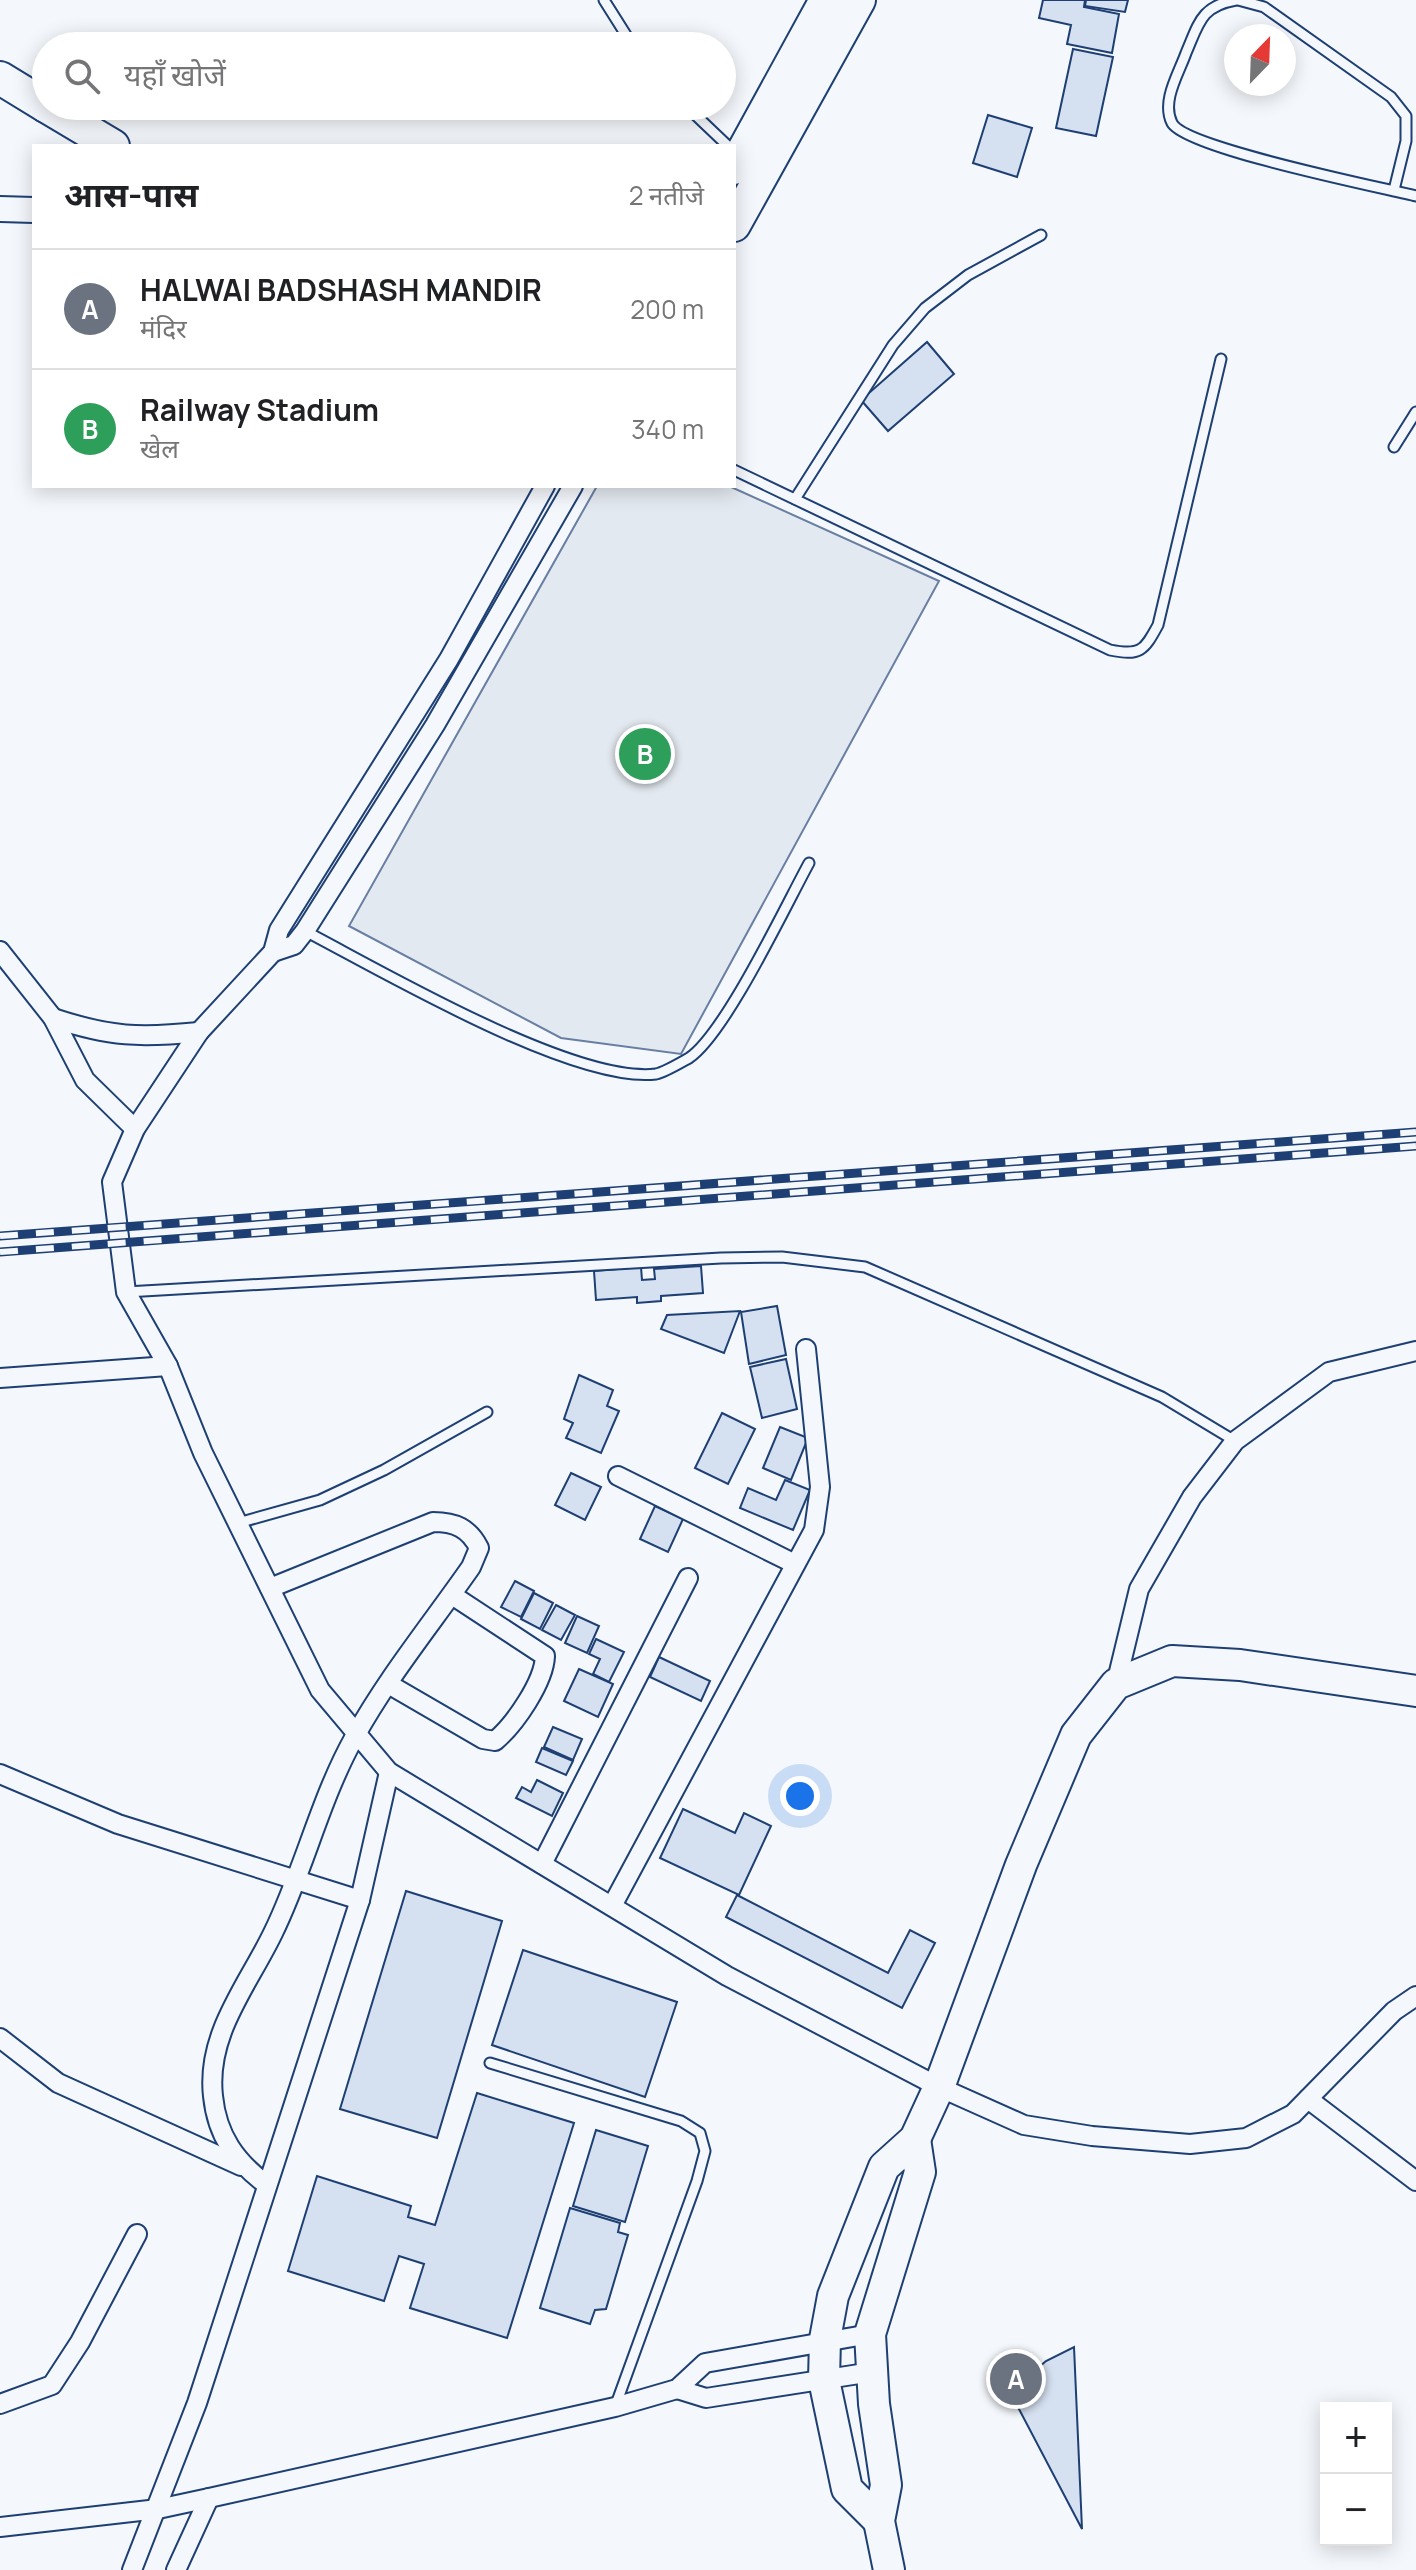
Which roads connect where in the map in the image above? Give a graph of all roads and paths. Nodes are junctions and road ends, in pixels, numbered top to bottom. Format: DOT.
graph roads {
  1 [pos="604,0"];
  2 [pos="826,0"];
  3 [pos="859,0"];
  4 [pos="1237,0"];
  5 [pos="624,32"];
  6 [pos="0,78"];
  7 [pos="32,97"];
  8 [pos="69,120"];
  9 [pos="699,120"];
  10 [pos="110,144"];
  11 [pos="722,144"];
  12 [pos="736,153"];
  13 [pos="1394,190"];
  14 [pos="1416,196"];
  15 [pos="0,209"];
  16 [pos="32,210"];
  17 [pos="736,221"];
  18 [pos="1041,235"];
  19 [pos="1221,359"];
  20 [pos="1416,412"];
  21 [pos="1394,447"];
  22 [pos="736,471"];
  23 [pos="544,488"];
  24 [pos="572,488"];
  25 [pos="795,499"];
  26 [pos="809,863"];
  27 [pos="305,931"];
  28 [pos="0,951"];
  29 [pos="273,952"];
  30 [pos="53,1018"];
  31 [pos="199,1032"];
  32 [pos="135,1129"];
  33 [pos="126,1292"];
  34 [pos="806,1349"];
  35 [pos="1416,1351"];
  36 [pos="168,1366"];
  37 [pos="0,1378"];
  38 [pos="487,1412"];
  39 [pos="1235,1441"];
  40 [pos="618,1476"];
  41 [pos="238,1523"];
  42 [pos="795,1564"];
  43 [pos="688,1578"];
  44 [pos="270,1588"];
  45 [pos="452,1595"];
  46 [pos="1116,1684"];
  47 [pos="390,1685"];
  48 [pos="1416,1691"];
  49 [pos="355,1735"];
  50 [pos="389,1772"];
  51 [pos="0,1774"];
  52 [pos="542,1864"];
  53 [pos="298,1878"];
  54 [pos="360,1900"];
  55 [pos="612,1906"];
  56 [pos="1416,1996"];
  57 [pos="0,2038"];
  58 [pos="490,2063"];
  59 [pos="939,2087"];
  60 [pos="1308,2099"];
  61 [pos="915,2139"];
  62 [pos="241,2166"];
  63 [pos="1416,2181"];
  64 [pos="267,2185"];
  65 [pos="137,2234"];
  66 [pos="870,2334"];
  67 [pos="825,2339"];
  68 [pos="872,2372"];
  69 [pos="824,2380"];
  70 [pos="677,2389"];
  71 [pos="0,2404"];
  72 [pos="615,2407"];
  73 [pos="209,2498"];
  74 [pos="158,2509"];
  75 [pos="879,2521"];
  76 [pos="0,2527"];
  77 [pos="892,2567"];
  78 [pos="132,2570"];
  79 [pos="176,2570"];
  1 -- 5 [label="lane"];
  2 -- 12 [label="highway"];
  3 -- 17 [label="highway"];
  4 -- 13 [label="lane"];
  4 -- 13 [label="lane"];
  6 -- 7 [label="highway"];
  8 -- 10 [label="highway"];
  9 -- 11 [label="lane"];
  13 -- 14 [label="lane"];
  15 -- 16 [label="street"];
  18 -- 25 [label="lane"];
  19 -- 25 [label="lane"];
  20 -- 21 [label="lane"];
  22 -- 25 [label="lane"];
  23 -- 29 [label="street"];
  24 -- 27 [label="street"];
  26 -- 27 [label="lane"];
  27 -- 29 [label="street"];
  28 -- 30 [label="street"];
  29 -- 31 [label="street"];
  30 -- 31 [label="street"];
  30 -- 32 [label="street"];
  31 -- 32 [label="street"];
  32 -- 33 [label="street"];
  33 -- 36 [label="street"];
  33 -- 39 [label="lane"];
  34 -- 42 [label="street"];
  35 -- 39 [label="street"];
  36 -- 37 [label="street"];
  36 -- 41 [label="street"];
  38 -- 41 [label="lane"];
  39 -- 46 [label="street"];
  40 -- 42 [label="street"];
  41 -- 44 [label="street"];
  42 -- 55 [label="street"];
  43 -- 52 [label="street"];
  44 -- 45 [label="street"];
  44 -- 49 [label="street"];
  45 -- 47 [label="street"];
  45 -- 47 [label="street"];
  46 -- 48 [label="main road"];
  46 -- 59 [label="main road"];
  47 -- 49 [label="street"];
  49 -- 50 [label="street"];
  49 -- 53 [label="street"];
  50 -- 52 [label="street"];
  50 -- 54 [label="street"];
  51 -- 53 [label="street"];
  52 -- 55 [label="street"];
  53 -- 54 [label="street"];
  53 -- 62 [label="street"];
  54 -- 64 [label="street"];
  55 -- 59 [label="street"];
  56 -- 60 [label="street"];
  57 -- 62 [label="street"];
  58 -- 72 [label="lane"];
  59 -- 60 [label="street"];
  59 -- 61 [label="main road"];
  60 -- 63 [label="street"];
  61 -- 66 [label="main road"];
  61 -- 67 [label="main road"];
  62 -- 64 [label="street"];
  64 -- 74 [label="street"];
  65 -- 71 [label="street"];
  66 -- 67 [label="street"];
  66 -- 68 [label="main road"];
  67 -- 69 [label="main road"];
  67 -- 70 [label="street"];
  68 -- 69 [label="street"];
  68 -- 75 [label="main road"];
  69 -- 70 [label="street"];
  69 -- 75 [label="main road"];
  70 -- 72 [label="street"];
  72 -- 73 [label="street"];
  73 -- 74 [label="street"];
  73 -- 79 [label="street"];
  74 -- 76 [label="street"];
  74 -- 78 [label="street"];
  75 -- 77 [label="main road"];
}
